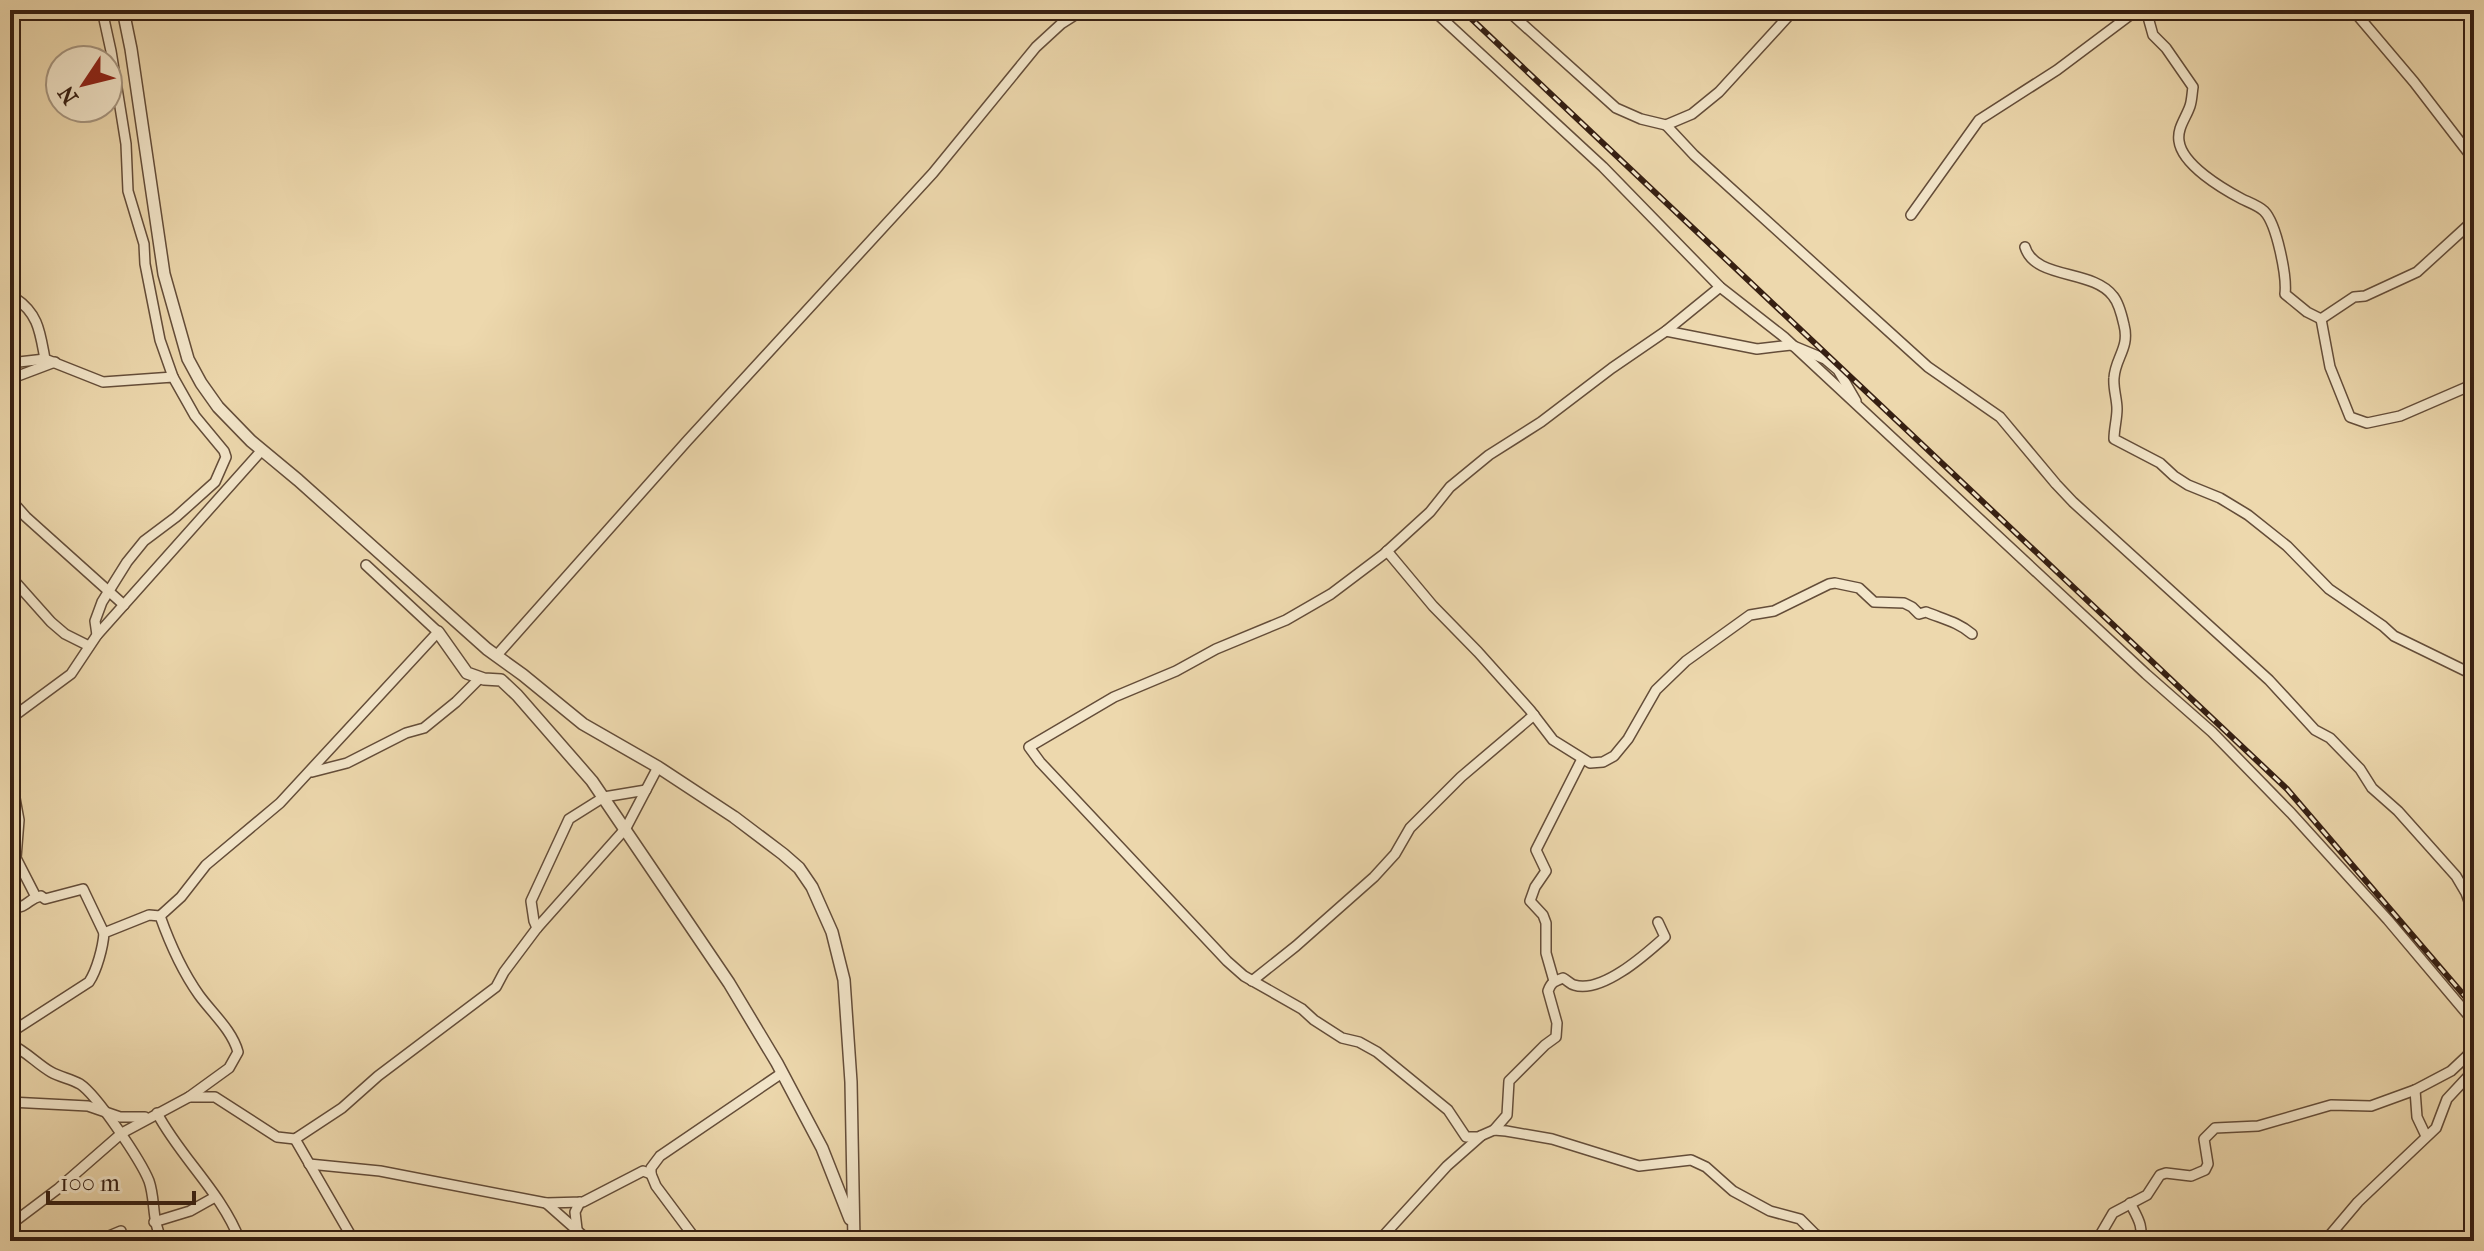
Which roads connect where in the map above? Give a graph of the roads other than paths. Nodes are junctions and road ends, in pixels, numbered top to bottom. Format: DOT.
graph roads {
  1 [pos="102,10"];
  2 [pos="123,10"];
  3 [pos="1083,10"];
  4 [pos="1433,10"];
  5 [pos="1507,10"];
  6 [pos="1794,10"];
  7 [pos="2137,10"];
  8 [pos="2146,10"];
  9 [pos="2353,10"];
  10 [pos="109,44"];
  11 [pos="131,49"];
  12 [pos="124,50"];
  13 [pos="123,124"];
  14 [pos="1666,125"];
  15 [pos="2474,160"];
  16 [pos="1911,215"];
  17 [pos="2474,220"];
  18 [pos="2025,247"];
  19 [pos="1720,287"];
  20 [pos="10,301"];
  21 [pos="2321,319"];
  22 [pos="1666,331"];
  23 [pos="1791,345"];
  24 [pos="50,360"];
  25 [pos="10,363"];
  26 [pos="173,377"];
  27 [pos="10,379"];
  28 [pos="2474,384"];
  29 [pos="262,450"];
  30 [pos="10,499"];
  31 [pos="1387,551"];
  32 [pos="366,565"];
  33 [pos="10,576"];
  34 [pos="108,592"];
  35 [pos="124,605"];
  36 [pos="438,632"];
  37 [pos="1972,634"];
  38 [pos="97,635"];
  39 [pos="89,646"];
  40 [pos="497,655"];
  41 [pos="2474,675"];
  42 [pos="480,678"];
  43 [pos="1534,715"];
  44 [pos="10,719"];
  45 [pos="1582,759"];
  46 [pos="658,767"];
  47 [pos="10,771"];
  48 [pos="309,772"];
  49 [pos="646,790"];
  50 [pos="604,797"];
  51 [pos="626,828"];
  52 [pos="36,897"];
  53 [pos="10,909"];
  54 [pos="2474,915"];
  55 [pos="160,916"];
  56 [pos="1658,922"];
  57 [pos="537,928"];
  58 [pos="104,933"];
  59 [pos="1252,981"];
  60 [pos="1554,981"];
  61 [pos="2474,1022"];
  62 [pos="10,1033"];
  63 [pos="10,1044"];
  64 [pos="2474,1045"];
  65 [pos="2474,1070"];
  66 [pos="782,1073"];
  67 [pos="2415,1090"];
  68 [pos="189,1097"];
  69 [pos="10,1102"];
  70 [pos="104,1112"];
  71 [pos="154,1115"];
  72 [pos="1494,1130"];
  73 [pos="122,1133"];
  74 [pos="1483,1134"];
  75 [pos="2426,1136"];
  76 [pos="295,1139"];
  77 [pos="309,1164"];
  78 [pos="651,1174"];
  79 [pos="215,1197"];
  80 [pos="580,1202"];
  81 [pos="546,1203"];
  82 [pos="2130,1203"];
  83 [pos="154,1222"];
  84 [pos="853,1227"];
  85 [pos="10,1228"];
  86 [pos="121,1231"];
  87 [pos="578,1231"];
  88 [pos="1385,1234"];
  89 [pos="16,1241"];
  90 [pos="97,1241"];
  91 [pos="163,1241"];
  92 [pos="240,1241"];
  93 [pos="354,1241"];
  94 [pos="589,1241"];
  95 [pos="697,1241"];
  96 [pos="854,1241"];
  97 [pos="1829,1241"];
  98 [pos="2095,1241"];
  99 [pos="2138,1241"];
  100 [pos="2325,1241"];
  1 -- 10 [label="street"];
  2 -- 11 [label="street"];
  3 -- 40 [label="street"];
  4 -- 19 [label="street"];
  5 -- 14 [label="street"];
  6 -- 14 [label="street"];
  7 -- 16 [label="street"];
  8 -- 21 [label="street"];
  9 -- 15 [label="street"];
  11 -- 12 [label="street"];
  11 -- 29 [label="street"];
  13 -- 26 [label="street"];
  14 -- 54 [label="street"];
  17 -- 21 [label="street"];
  18 -- 41 [label="street"];
  19 -- 22 [label="street"];
  19 -- 23 [label="street"];
  20 -- 24 [label="street"];
  21 -- 28 [label="street"];
  22 -- 23 [label="street"];
  22 -- 31 [label="street"];
  23 -- 61 [label="street"];
  24 -- 25 [label="street"];
  24 -- 26 [label="street"];
  24 -- 27 [label="street"];
  26 -- 34 [label="street"];
  29 -- 35 [label="street"];
  29 -- 40 [label="street"];
  30 -- 34 [label="street"];
  31 -- 43 [label="street"];
  31 -- 59 [label="street"];
  32 -- 36 [label="street"];
  33 -- 39 [label="street"];
  34 -- 35 [label="street"];
  34 -- 38 [label="street"];
  35 -- 38 [label="street"];
  36 -- 42 [label="street"];
  36 -- 48 [label="street"];
  37 -- 45 [label="street"];
  38 -- 39 [label="street"];
  39 -- 44 [label="street"];
  40 -- 46 [label="street"];
  42 -- 48 [label="street"];
  42 -- 50 [label="street"];
  43 -- 45 [label="street"];
  43 -- 59 [label="street"];
  45 -- 60 [label="street"];
  46 -- 49 [label="street"];
  46 -- 84 [label="street"];
  47 -- 52 [label="street"];
  48 -- 55 [label="street"];
  49 -- 50 [label="street"];
  49 -- 51 [label="street"];
  50 -- 51 [label="street"];
  50 -- 57 [label="street"];
  51 -- 57 [label="street"];
  51 -- 66 [label="street"];
  52 -- 53 [label="street"];
  52 -- 58 [label="street"];
  55 -- 58 [label="street"];
  55 -- 68 [label="street"];
  56 -- 60 [label="street"];
  57 -- 76 [label="street"];
  58 -- 62 [label="street"];
  59 -- 74 [label="street"];
  60 -- 72 [label="street"];
  63 -- 70 [label="street"];
  64 -- 67 [label="street"];
  65 -- 75 [label="street"];
  66 -- 78 [label="street"];
  66 -- 84 [label="street"];
  67 -- 75 [label="street"];
  67 -- 82 [label="street"];
  68 -- 71 [label="street"];
  68 -- 76 [label="street"];
  69 -- 70 [label="street"];
  70 -- 71 [label="street"];
  70 -- 73 [label="street"];
  71 -- 73 [label="street"];
  71 -- 79 [label="street"];
  72 -- 74 [label="street"];
  72 -- 97 [label="street"];
  73 -- 83 [label="street"];
  73 -- 85 [label="street"];
  74 -- 88 [label="street"];
  75 -- 100 [label="street"];
  76 -- 77 [label="street"];
  77 -- 81 [label="street"];
  77 -- 93 [label="street"];
  78 -- 80 [label="street"];
  78 -- 95 [label="street"];
  79 -- 83 [label="street"];
  79 -- 92 [label="street"];
  80 -- 81 [label="street"];
  80 -- 87 [label="street"];
  81 -- 87 [label="street"];
  82 -- 98 [label="street"];
  82 -- 99 [label="street"];
  83 -- 91 [label="street"];
  84 -- 96 [label="street"];
  85 -- 89 [label="street"];
  86 -- 90 [label="street"];
  87 -- 94 [label="street"];
}
